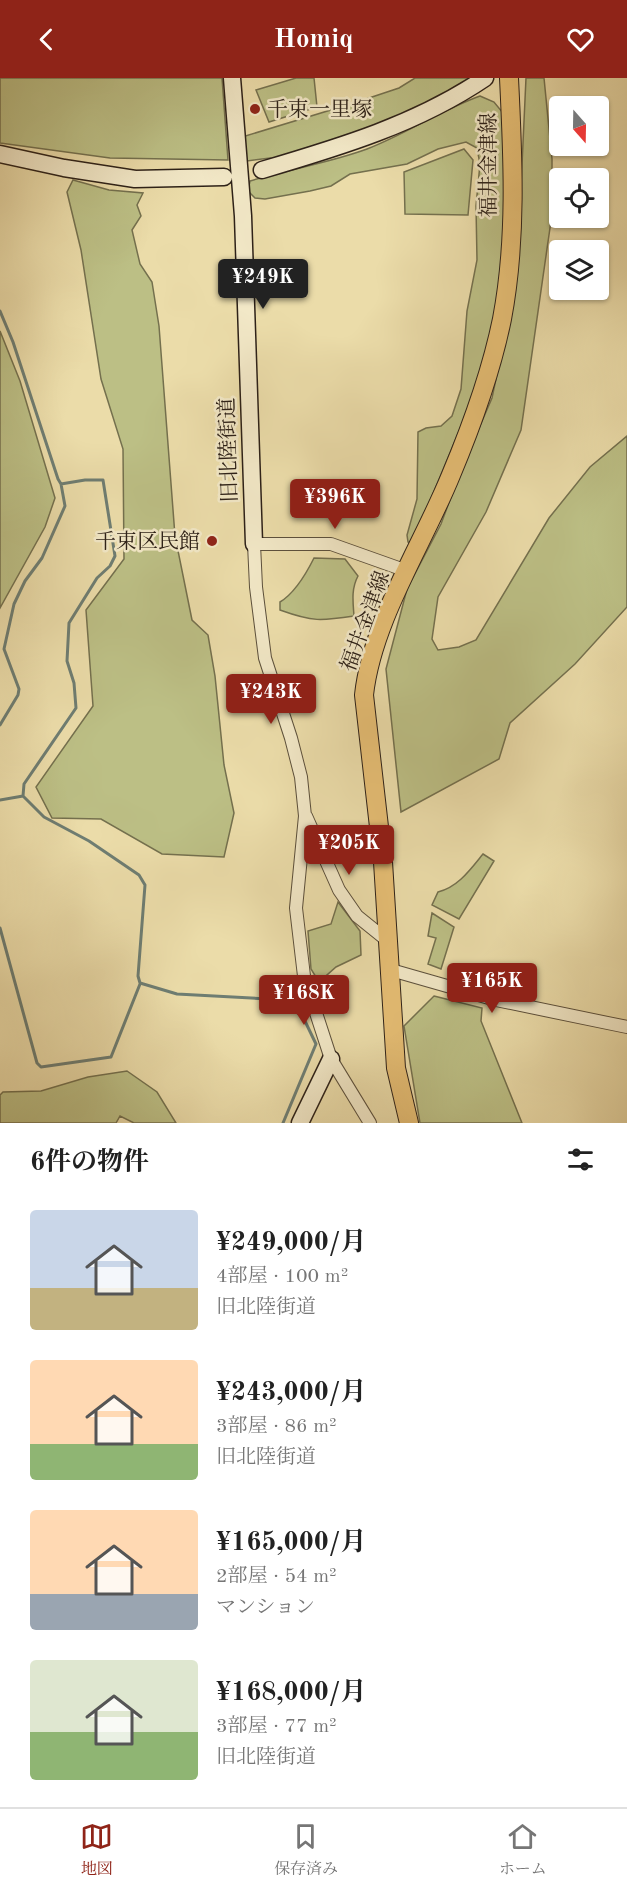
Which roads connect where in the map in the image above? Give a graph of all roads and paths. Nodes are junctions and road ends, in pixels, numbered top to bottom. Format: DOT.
graph roads {
  1 [pos="232,78"];
  2 [pos="485,78"];
  3 [pos="509,78"];
  4 [pos="0,154"];
  5 [pos="262,170"];
  6 [pos="224,177"];
  7 [pos="254,544"];
  8 [pos="407,571"];
  9 [pos="306,816"];
  10 [pos="388,941"];
  11 [pos="391,970"];
  12 [pos="627,1027"];
  13 [pos="331,1059"];
  14 [pos="300,1123"];
  15 [pos="370,1123"];
  16 [pos="409,1123"];
  1 -- 7 [label="street, 旧北陸街道"];
  2 -- 5 [label="street"];
  3 -- 8 [label="main road, 福井金津線"];
  4 -- 6 [label="street"];
  7 -- 8 [label="street"];
  7 -- 9 [label="street, 旧北陸街道"];
  8 -- 10 [label="main road, 福井金津線"];
  9 -- 10 [label="street, 旧北陸街道"];
  9 -- 13 [label="street, 旧北陸街道"];
  10 -- 11 [label="main road, 福井金津線"];
  11 -- 12 [label="street"];
  11 -- 16 [label="main road, 福井金津線"];
  13 -- 14 [label="street"];
  13 -- 15 [label="street, 旧北陸街道"];
}
